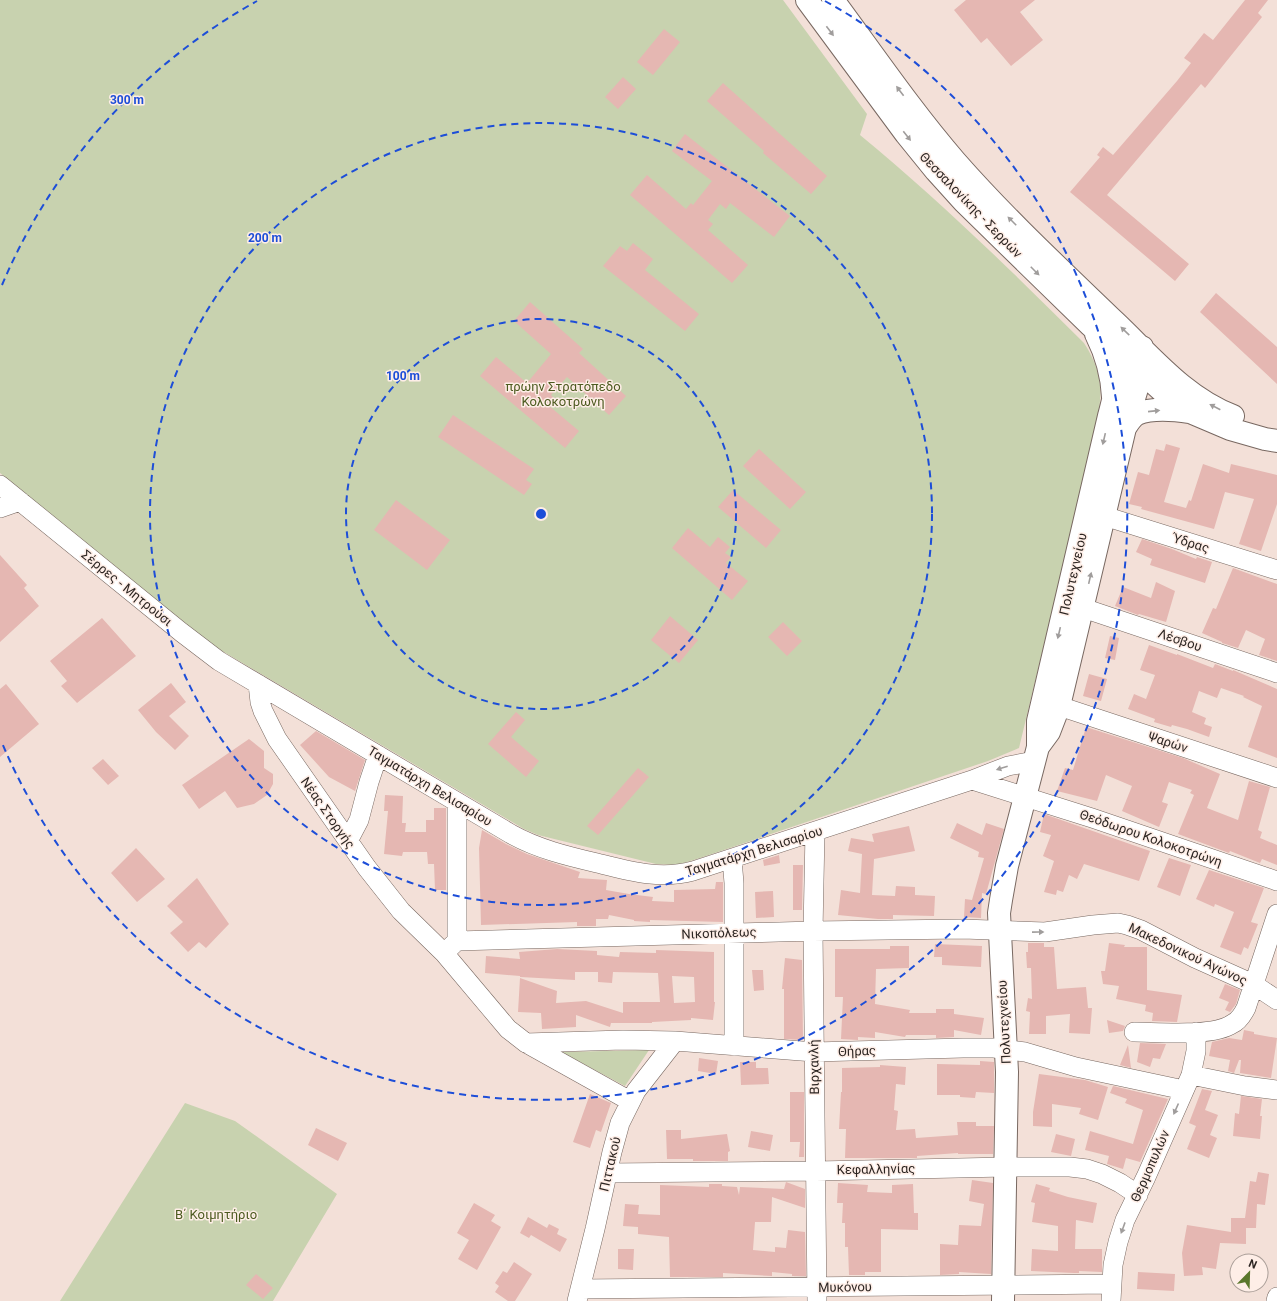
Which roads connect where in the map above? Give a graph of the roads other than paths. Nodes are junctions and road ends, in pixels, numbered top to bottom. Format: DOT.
graph roads {
  1 [pos="807,0"];
  2 [pos="833,0"];
  3 [pos="1090,325"];
  4 [pos="1142,360"];
  5 [pos="1113,401"];
  6 [pos="1190,412"];
  7 [pos="1125,428"];
  8 [pos="1277,432"];
  9 [pos="1277,441"];
  10 [pos="0,485"];
  11 [pos="20,501"];
  12 [pos="0,508"];
  13 [pos="1104,516"];
  14 [pos="1277,570"];
  15 [pos="1083,608"];
  16 [pos="1277,673"];
  17 [pos="258,684"];
  18 [pos="1059,706"];
  19 [pos="300,710"];
  20 [pos="277,739"];
  21 [pos="1036,754"];
  22 [pos="378,755"];
  23 [pos="1277,778"];
  24 [pos="972,780"];
  25 [pos="1024,796"];
  26 [pos="457,802"];
  27 [pos="814,832"];
  28 [pos="348,841"];
  29 [pos="732,858"];
  30 [pos="1277,881"];
  31 [pos="1277,914"];
  32 [pos="813,931"];
  33 [pos="999,931"];
  34 [pos="733,933"];
  35 [pos="450,947"];
  36 [pos="1253,984"];
  37 [pos="1277,987"];
  38 [pos="1277,1000"];
  39 [pos="1134,1032"];
  40 [pos="1196,1032"];
  41 [pos="675,1041"];
  42 [pos="526,1043"];
  43 [pos="734,1046"];
  44 [pos="1006,1049"];
  45 [pos="814,1052"];
  46 [pos="1188,1082"];
  47 [pos="1277,1090"];
  48 [pos="630,1101"];
  49 [pos="1006,1167"];
  50 [pos="816,1170"];
  51 [pos="608,1172"];
  52 [pos="1138,1194"];
  53 [pos="1111,1292"];
  54 [pos="1003,1293"];
  55 [pos="817,1294"];
  56 [pos="578,1295"];
  57 [pos="1277,1296"];
  58 [pos="1276,1301"];
  1 -- 3 [label="main road, Θεσσαλονίκης - Σερρών, one-way"];
  4 -- 2 [label="main road, Θεσσαλονίκης - Σερρών, one-way"];
  3 -- 4 [label="main road, Θεσσαλονίκης - Σερρών"];
  3 -- 5 [label="main road"];
  4 -- 5 [label="main road"];
  4 -- 6 [label="main road"];
  4 -- 7 [label="main road, Πολυτεχνείου"];
  8 -- 4 [label="main road, one-way"];
  5 -- 21 [label="main road, Πολυτεχνείου, one-way"];
  7 -- 6 [label="main road, one-way"];
  6 -- 9 [label="main road"];
  7 -- 13 [label="main road, Πολυτεχνείου"];
  10 -- 11 [label="street, Σέρρες - Μητρούσι"];
  11 -- 12 [label="street"];
  11 -- 17 [label="street, Σέρρες - Μητρούσι"];
  13 -- 14 [label="street, Ύδρας"];
  15 -- 13 [label="main road, Πολυτεχνείου, one-way"];
  15 -- 16 [label="street, Λέσβου"];
  15 -- 18 [label="main road, Πολυτεχνείου"];
  17 -- 19 [label="street, Ταγματάρχη Βελισαρίου"];
  17 -- 20 [label="street, Νέας Στοργής"];
  18 -- 21 [label="main road, Πολυτεχνείου"];
  18 -- 23 [label="street, Ψαρών"];
  19 -- 20 [label="street"];
  19 -- 22 [label="street, Ταγματάρχη Βελισαρίου"];
  20 -- 28 [label="street, Νέας Στοργής"];
  21 -- 24 [label="street, Ταγματάρχη Βελισαρίου, one-way"];
  21 -- 25 [label="main road, Πολυτεχνείου"];
  22 -- 26 [label="street, Ταγματάρχη Βελισαρίου"];
  22 -- 28 [label="street"];
  24 -- 25 [label="street"];
  24 -- 27 [label="street, Ταγματάρχη Βελισαρίου"];
  25 -- 30 [label="street, Θεόδωρου Κολοκοτρώνη"];
  25 -- 33 [label="main road, Πολυτεχνείου"];
  26 -- 29 [label="street, Ταγματάρχη Βελισαρίου"];
  26 -- 35 [label="street"];
  27 -- 29 [label="street, Ταγματάρχη Βελισαρίου"];
  27 -- 32 [label="street, Βιρχανλή"];
  28 -- 35 [label="street, Νέας Στοργής"];
  29 -- 34 [label="street"];
  31 -- 36 [label="street"];
  32 -- 33 [label="street, Νικοπόλεως"];
  32 -- 34 [label="street, Νικοπόλεως"];
  32 -- 45 [label="street, Βιρχανλή"];
  33 -- 36 [label="street, Μακεδονικού Αγώνος, one-way"];
  33 -- 44 [label="main road, Πολυτεχνείου"];
  34 -- 35 [label="street, Νικοπόλεως"];
  34 -- 43 [label="street"];
  35 -- 42 [label="street, Νέας Στοργής"];
  36 -- 37 [label="street"];
  36 -- 38 [label="street, Μακεδονικού Αγώνος"];
  36 -- 40 [label="street"];
  39 -- 40 [label="street"];
  40 -- 46 [label="street, Θερμοπυλών"];
  41 -- 42 [label="street, Θήρας"];
  41 -- 43 [label="street, Θήρας"];
  41 -- 48 [label="street, Πιττακού"];
  42 -- 48 [label="street, Νέας Στοργής"];
  43 -- 45 [label="street, Θήρας"];
  44 -- 45 [label="street, Θήρας"];
  44 -- 46 [label="street, Θήρας"];
  44 -- 49 [label="main road, Πολυτεχνείου"];
  45 -- 50 [label="street, Βιρχανλή"];
  46 -- 47 [label="street"];
  46 -- 52 [label="street, Θερμοπυλών, one-way"];
  48 -- 51 [label="street, Πιττακού"];
  49 -- 50 [label="street, Κεφαλληνίας"];
  49 -- 52 [label="street, Κεφαλληνίας"];
  49 -- 54 [label="main road, Πολυτεχνείου"];
  50 -- 51 [label="street, Κεφαλληνίας"];
  50 -- 55 [label="street, Βιρχανλή"];
  51 -- 56 [label="street, Πιττακού"];
  52 -- 53 [label="street, Θερμοπυλών, one-way"];
  53 -- 54 [label="street, Μυκόνου"];
  54 -- 55 [label="street, Μυκόνου"];
  55 -- 56 [label="street, Μυκόνου"];
  57 -- 58 [label="street"];
}
